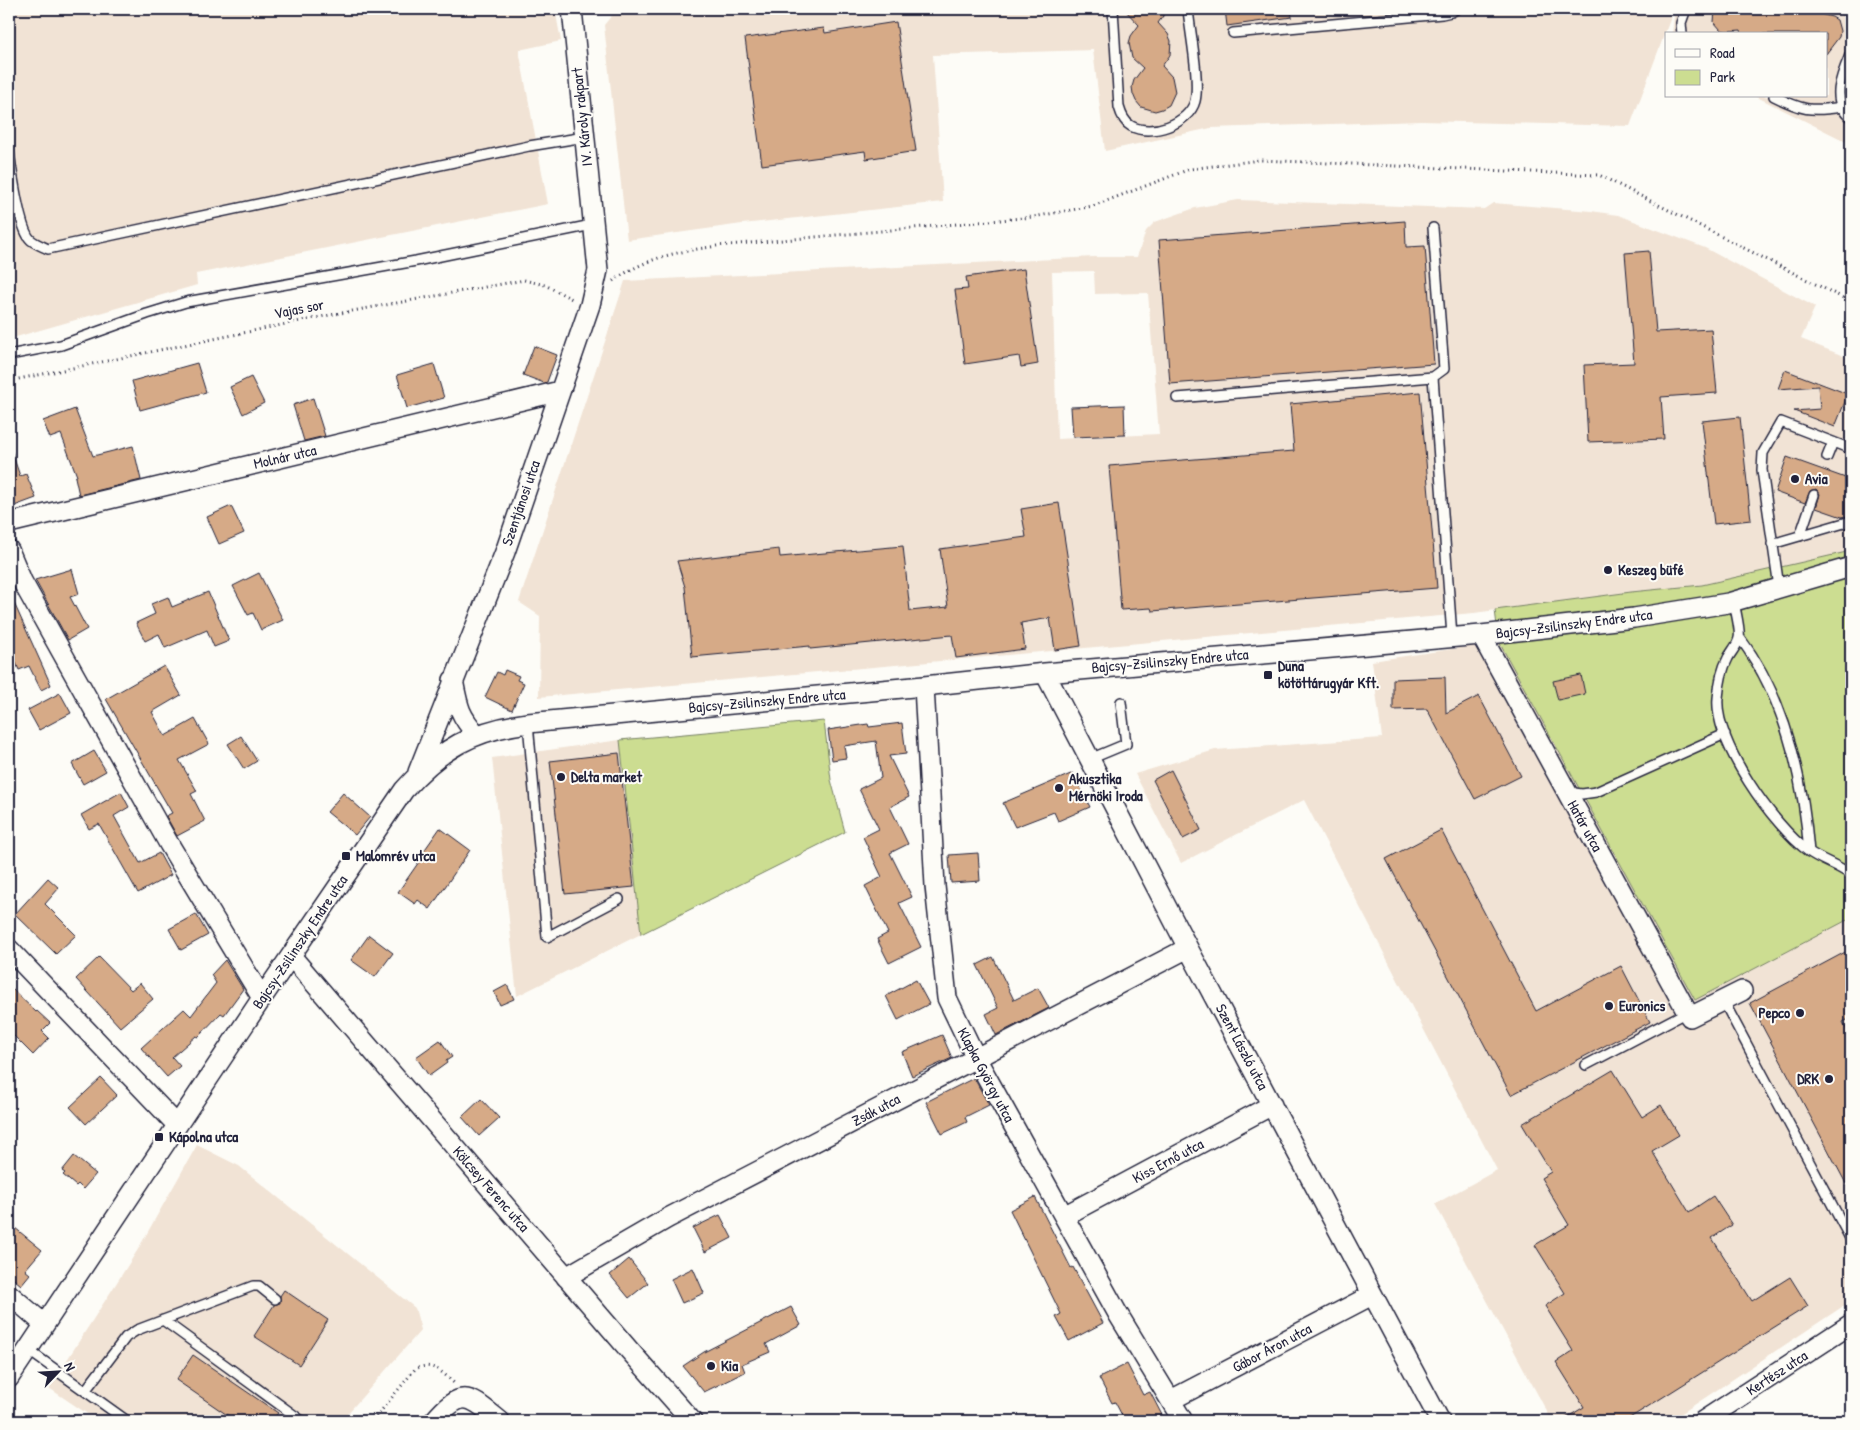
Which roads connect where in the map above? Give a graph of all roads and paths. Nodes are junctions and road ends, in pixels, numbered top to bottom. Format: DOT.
graph roads {
  1 [pos="572,9"];
  2 [pos="1114,9"];
  3 [pos="1188,9"];
  4 [pos="1456,9"];
  5 [pos="1686,9"];
  6 [pos="1844,9"];
  7 [pos="1851,15"];
  8 [pos="1682,32"];
  9 [pos="1233,33"];
  10 [pos="1851,53"];
  11 [pos="1778,98"];
  12 [pos="1842,107"];
  13 [pos="1851,118"];
  14 [pos="585,137"];
  15 [pos="9,152"];
  16 [pos="592,225"];
  17 [pos="1433,228"];
  18 [pos="612,282"];
  19 [pos="1851,302"];
  20 [pos="590,307"];
  21 [pos="9,355"];
  22 [pos="1433,377"];
  23 [pos="9,381"];
  24 [pos="560,391"];
  25 [pos="1177,398"];
  26 [pos="1833,442"];
  27 [pos="1851,449"];
  28 [pos="1827,458"];
  29 [pos="1814,494"];
  30 [pos="1851,520"];
  31 [pos="9,524"];
  32 [pos="1800,536"];
  33 [pos="1772,544"];
  34 [pos="9,550"];
  35 [pos="1851,567"];
  36 [pos="1779,587"];
  37 [pos="1734,601"];
  38 [pos="1481,635"];
  39 [pos="1452,636"];
  40 [pos="1740,638"];
  41 [pos="1045,672"];
  42 [pos="453,680"];
  43 [pos="924,686"];
  44 [pos="1121,702"];
  45 [pos="528,723"];
  46 [pos="1725,734"];
  47 [pos="477,735"];
  48 [pos="1090,759"];
  49 [pos="417,776"];
  50 [pos="1567,792"];
  51 [pos="1809,852"];
  52 [pos="1851,875"];
  53 [pos="619,899"];
  54 [pos="1188,948"];
  55 [pos="9,949"];
  56 [pos="290,956"];
  57 [pos="1742,991"];
  58 [pos="262,998"];
  59 [pos="1723,1000"];
  60 [pos="1688,1014"];
  61 [pos="976,1058"];
  62 [pos="1586,1065"];
  63 [pos="1272,1105"];
  64 [pos="177,1125"];
  65 [pos="1064,1216"];
  66 [pos="1851,1240"];
  67 [pos="566,1277"];
  68 [pos="9,1294"];
  69 [pos="1372,1295"];
  70 [pos="275,1299"];
  71 [pos="163,1320"];
  72 [pos="44,1324"];
  73 [pos="1851,1324"];
  74 [pos="28,1350"];
  75 [pos="9,1378"];
  76 [pos="85,1391"];
  77 [pos="1171,1400"];
  78 [pos="475,1401"];
  79 [pos="127,1421"];
  80 [pos="302,1421"];
  81 [pos="373,1421"];
  82 [pos="434,1421"];
  83 [pos="500,1421"];
  84 [pos="692,1421"];
  85 [pos="1183,1421"];
  86 [pos="1440,1421"];
  87 [pos="1703,1421"];
  1 -- 14 [label="street, IV. Károly rakpart"];
  2 -- 3 [label="lane"];
  4 -- 9 [label="lane"];
  5 -- 8 [label="lane"];
  6 -- 7 [label="lane"];
  10 -- 12 [label="lane"];
  11 -- 12 [label="lane"];
  12 -- 13 [label="lane"];
  14 -- 15 [label="lane"];
  14 -- 16 [label="street, IV. Károly rakpart"];
  16 -- 20 [label="street, Szentjánosi utca"];
  16 -- 21 [label="lane"];
  17 -- 22 [label="lane"];
  18 -- 19 [label="path"];
  20 -- 23 [label="path, Vajas sor"];
  20 -- 24 [label="street, Szentjánosi utca"];
  22 -- 25 [label="lane"];
  22 -- 39 [label="lane"];
  24 -- 31 [label="street, Molnár utca"];
  24 -- 42 [label="street, Szentjánosi utca"];
  26 -- 27 [label="lane"];
  26 -- 28 [label="lane"];
  26 -- 33 [label="lane"];
  29 -- 32 [label="lane"];
  30 -- 32 [label="lane"];
  32 -- 33 [label="lane"];
  33 -- 36 [label="lane"];
  34 -- 58 [label="street"];
  35 -- 36 [label="street, Bajcsy-Zsilinszky Endre utca"];
  36 -- 37 [label="street, Bajcsy-Zsilinszky Endre utca"];
  37 -- 38 [label="street, Bajcsy-Zsilinszky Endre utca"];
  37 -- 40 [label="lane"];
  38 -- 39 [label="street, Bajcsy-Zsilinszky Endre utca"];
  38 -- 50 [label="street, Határ utca"];
  39 -- 41 [label="street, Bajcsy-Zsilinszky Endre utca"];
  40 -- 46 [label="lane"];
  40 -- 51 [label="lane"];
  41 -- 43 [label="street, Bajcsy-Zsilinszky Endre utca"];
  41 -- 48 [label="street, Szent László utca"];
  42 -- 47 [label="street"];
  42 -- 49 [label="street, Szentjánosi utca"];
  43 -- 45 [label="street, Bajcsy-Zsilinszky Endre utca"];
  43 -- 61 [label="street, Klapka György utca"];
  44 -- 48 [label="lane"];
  45 -- 47 [label="street, Bajcsy-Zsilinszky Endre utca"];
  45 -- 53 [label="lane"];
  46 -- 50 [label="lane"];
  46 -- 51 [label="lane"];
  47 -- 49 [label="street, Bajcsy-Zsilinszky Endre utca"];
  48 -- 54 [label="street, Szent László utca"];
  49 -- 56 [label="street, Bajcsy-Zsilinszky Endre utca"];
  50 -- 60 [label="street, Határ utca"];
  51 -- 52 [label="lane"];
  54 -- 61 [label="street, Zsák utca"];
  54 -- 63 [label="street, Szent László utca"];
  55 -- 64 [label="street"];
  56 -- 58 [label="street, Bajcsy-Zsilinszky Endre utca"];
  56 -- 67 [label="street, Kölcsey Ferenc utca"];
  57 -- 59 [label="street"];
  58 -- 64 [label="street, Bajcsy-Zsilinszky Endre utca"];
  59 -- 60 [label="street"];
  59 -- 66 [label="lane"];
  60 -- 62 [label="lane"];
  61 -- 65 [label="street, Klapka György utca"];
  61 -- 67 [label="street, Zsák utca"];
  63 -- 65 [label="street, Kiss Ernő utca"];
  63 -- 69 [label="street, Szent László utca"];
  64 -- 72 [label="street, Bajcsy-Zsilinszky Endre utca"];
  65 -- 77 [label="street, Klapka György utca"];
  67 -- 84 [label="street, Kölcsey Ferenc utca"];
  68 -- 72 [label="street"];
  69 -- 77 [label="street, Gábor Áron utca"];
  69 -- 86 [label="street, Szent László utca"];
  70 -- 71 [label="lane"];
  71 -- 76 [label="lane"];
  71 -- 80 [label="lane"];
  72 -- 74 [label="street, Bajcsy-Zsilinszky Endre utca"];
  73 -- 87 [label="street, Kertész utca"];
  74 -- 75 [label="street, Bajcsy-Zsilinszky Endre utca"];
  74 -- 76 [label="lane"];
  76 -- 79 [label="lane"];
  77 -- 85 [label="street, Klapka György utca"];
  78 -- 81 [label="path"];
  78 -- 82 [label="street"];
  78 -- 83 [label="street"];
}
